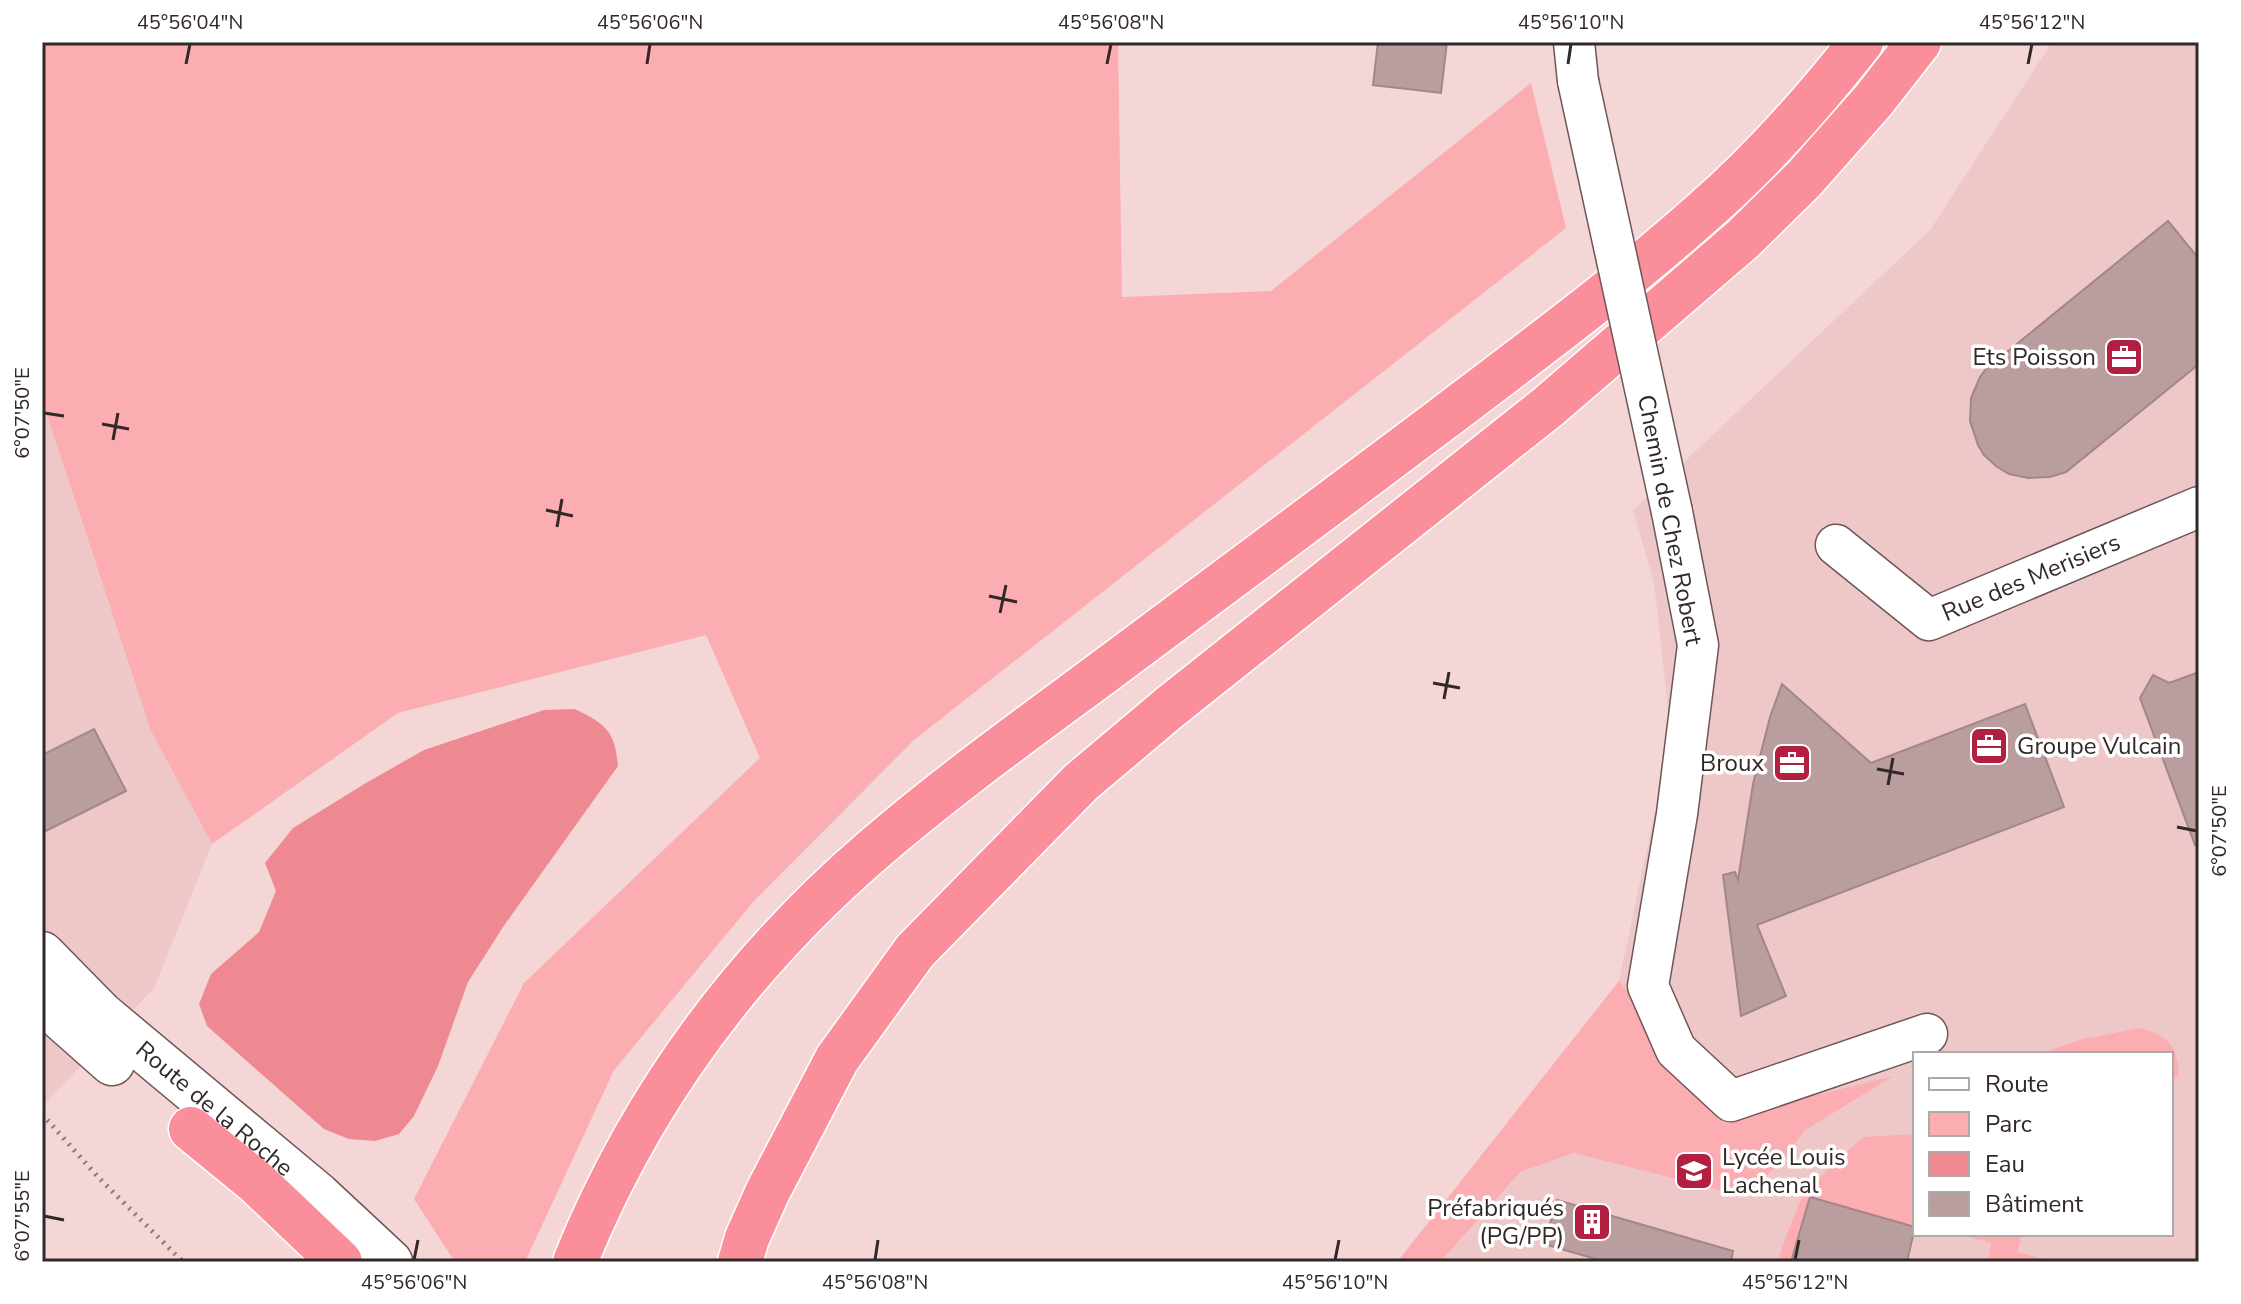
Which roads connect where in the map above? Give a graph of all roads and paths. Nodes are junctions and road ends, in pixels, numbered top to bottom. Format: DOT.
graph roads {
  1 [pos="1574,42"];
  2 [pos="1861,42"];
  3 [pos="1919,42"];
  4 [pos="2199,507"];
  5 [pos="1836,545"];
  6 [pos="42,954"];
  7 [pos="42,1001"];
  8 [pos="1927,1034"];
  9 [pos="42,1114"];
  10 [pos="191,1129"];
  11 [pos="579,1252"];
  12 [pos="183,1262"];
  13 [pos="340,1262"];
  14 [pos="390,1262"];
  15 [pos="740,1262"];
  1 -- 8 [label="street, Chemin de Chez Robert, bridge"];
  2 -- 11 [label="highway"];
  3 -- 15 [label="highway"];
  4 -- 5 [label="street, Rue des Merisiers"];
  6 -- 14 [label="main road, Route de la Roche"];
  7 -- 10 [label="main road"];
  9 -- 12 [label="path"];
  10 -- 13 [label="highway, Route de la Roche"];
}
